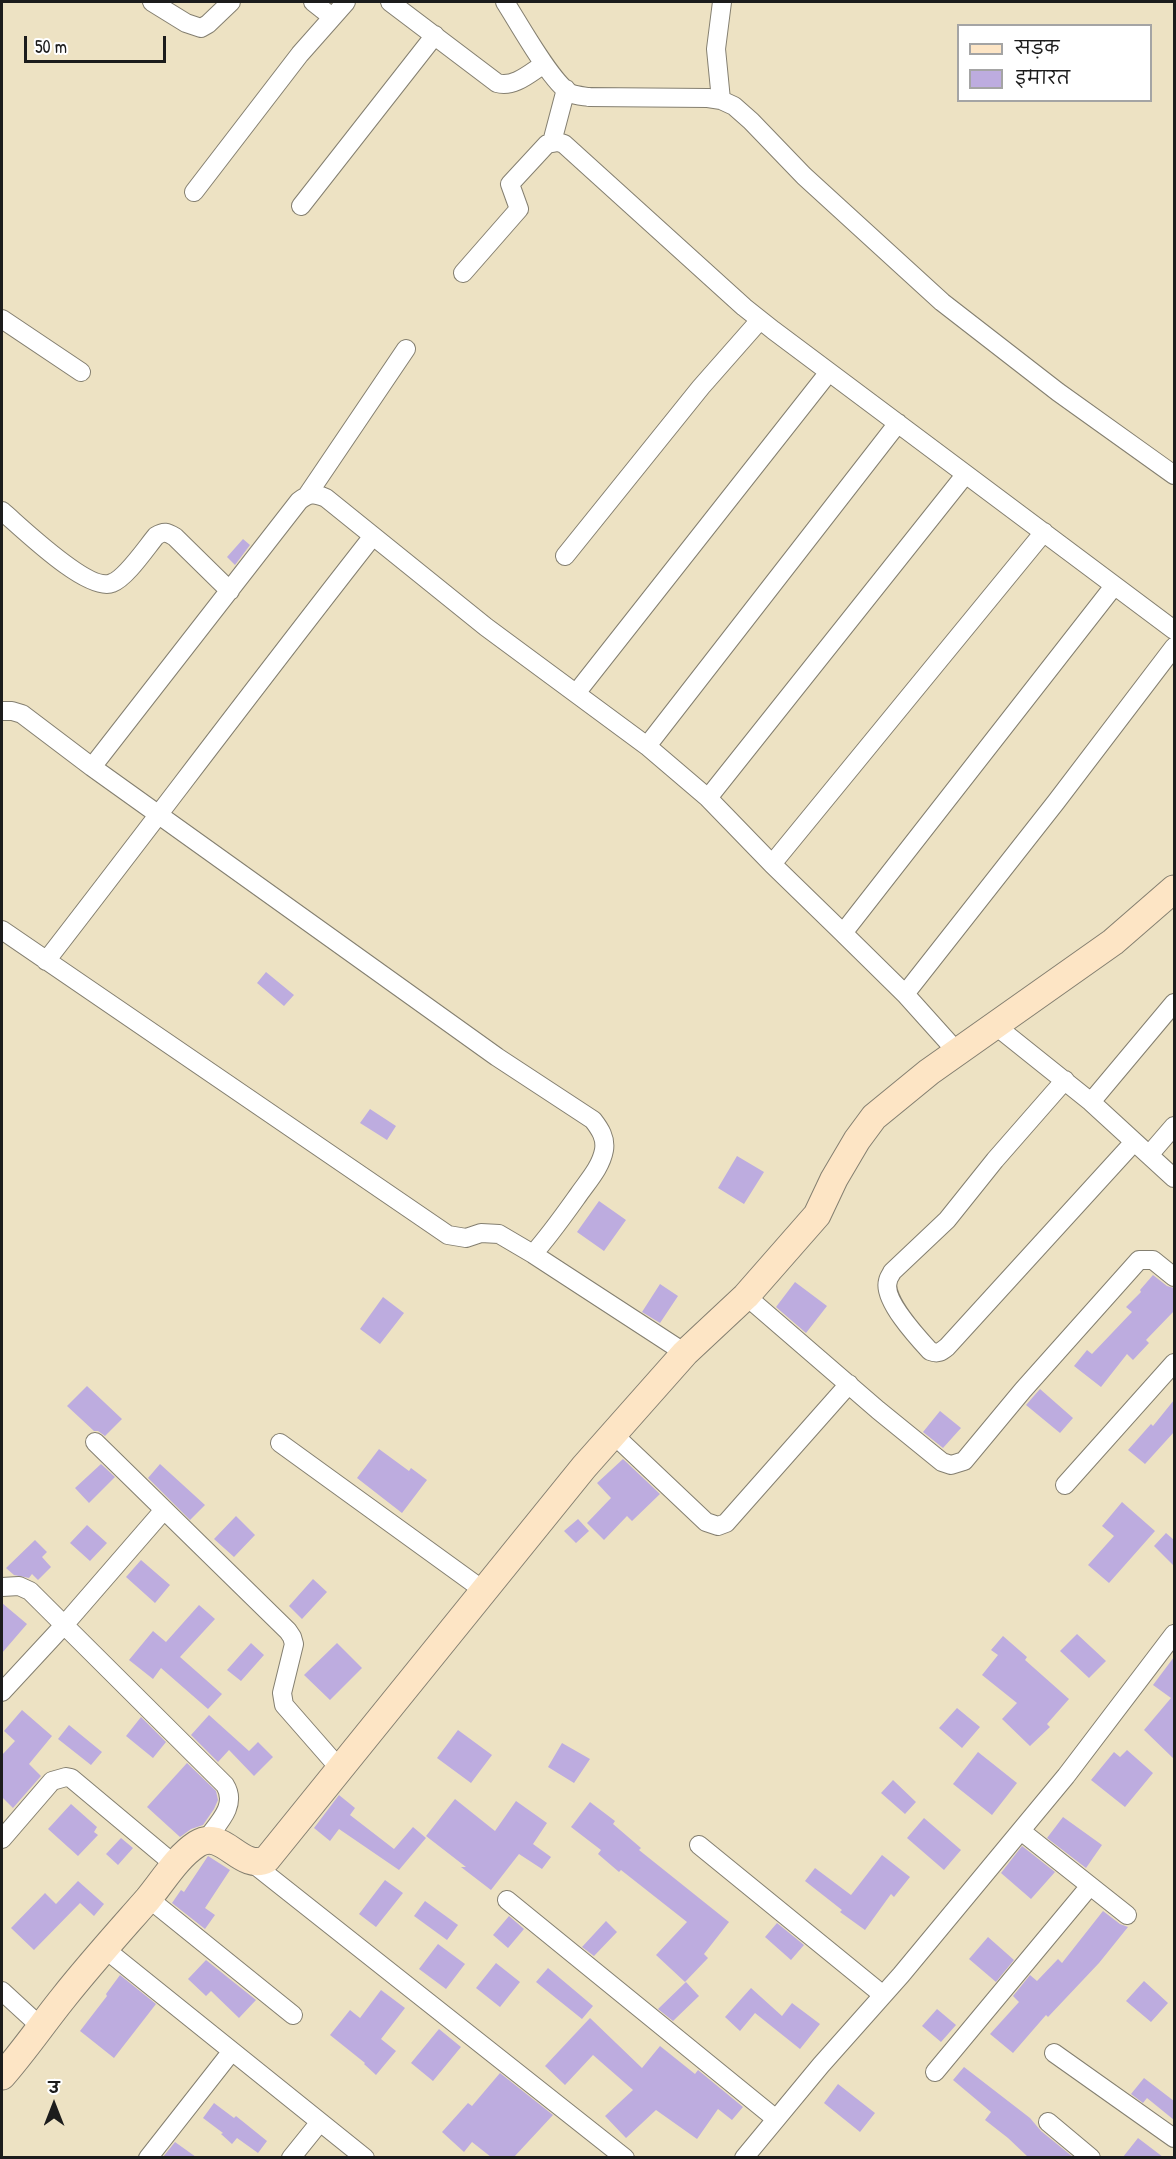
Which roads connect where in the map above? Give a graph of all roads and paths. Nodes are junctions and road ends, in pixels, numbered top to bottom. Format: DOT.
graph roads {
  1 [pos="152,2"];
  2 [pos="231,2"];
  3 [pos="313,2"];
  4 [pos="346,2"];
  5 [pos="390,2"];
  6 [pos="505,2"];
  7 [pos="722,2"];
  8 [pos="332,17"];
  9 [pos="435,35"];
  10 [pos="544,64"];
  11 [pos="566,89"];
  12 [pos="721,100"];
  13 [pos="552,142"];
  14 [pos="194,192"];
  15 [pos="301,206"];
  16 [pos="463,273"];
  17 [pos="2,319"];
  18 [pos="760,320"];
  19 [pos="406,349"];
  20 [pos="81,372"];
  21 [pos="829,372"];
  22 [pos="898,423"];
  23 [pos="965,475"];
  24 [pos="1174,475"];
  25 [pos="308,494"];
  26 [pos="2,511"];
  27 [pos="1044,532"];
  28 [pos="373,536"];
  29 [pos="565,556"];
  30 [pos="1114,586"];
  31 [pos="230,591"];
  32 [pos="1174,630"];
  33 [pos="1174,647"];
  34 [pos="577,693"];
  35 [pos="2,710"];
  36 [pos="647,746"];
  37 [pos="92,767"];
  38 [pos="708,798"];
  39 [pos="160,814"];
  40 [pos="772,864"];
  41 [pos="1174,889"];
  42 [pos="2,930"];
  43 [pos="843,933"];
  44 [pos="46,961"];
  45 [pos="905,994"];
  46 [pos="1174,1004"];
  47 [pos="996,1026"];
  48 [pos="958,1053"];
  49 [pos="1065,1080"];
  50 [pos="1091,1102"];
  51 [pos="1174,1126"];
  52 [pos="1134,1142"];
  53 [pos="1149,1155"];
  54 [pos="1174,1178"];
  55 [pos="533,1254"];
  56 [pos="1174,1277"];
  57 [pos="746,1296"];
  58 [pos="686,1353"];
  59 [pos="1174,1363"];
  60 [pos="849,1384"];
  61 [pos="613,1434"];
  62 [pos="95,1442"];
  63 [pos="280,1443"];
  64 [pos="1065,1485"];
  65 [pos="163,1510"];
  66 [pos="2,1587"];
  67 [pos="483,1590"];
  68 [pos="65,1624"];
  69 [pos="1172,1642"];
  70 [pos="2,1692"];
  71 [pos="340,1769"];
  72 [pos="1021,1831"];
  73 [pos="2,1839"];
  74 [pos="205,1841"];
  75 [pos="699,1845"];
  76 [pos="251,1862"];
  77 [pos="176,1865"];
  78 [pos="1089,1887"];
  79 [pos="148,1898"];
  80 [pos="507,1900"];
  81 [pos="1126,1915"];
  82 [pos="105,1948"];
  83 [pos="2,1991"];
  84 [pos="883,1995"];
  85 [pos="293,2015"];
  86 [pos="40,2026"];
  87 [pos="232,2051"];
  88 [pos="1054,2053"];
  89 [pos="935,2072"];
  90 [pos="2,2076"];
  91 [pos="776,2119"];
  92 [pos="320,2122"];
  93 [pos="1048,2122"];
  94 [pos="1174,2138"];
  95 [pos="148,2157"];
  96 [pos="291,2157"];
  97 [pos="365,2157"];
  98 [pos="625,2157"];
  99 [pos="744,2157"];
  100 [pos="1091,2157"];
  1 -- 2 [label="street"];
  3 -- 8 [label="street"];
  4 -- 8 [label="street"];
  5 -- 9 [label="street"];
  6 -- 10 [label="street"];
  7 -- 12 [label="street"];
  8 -- 14 [label="street"];
  9 -- 10 [label="street"];
  9 -- 15 [label="street"];
  10 -- 11 [label="street"];
  11 -- 12 [label="street"];
  11 -- 13 [label="street"];
  12 -- 24 [label="street"];
  13 -- 16 [label="street"];
  13 -- 18 [label="street"];
  17 -- 20 [label="street"];
  18 -- 21 [label="street"];
  18 -- 29 [label="street"];
  19 -- 25 [label="street"];
  21 -- 22 [label="street"];
  21 -- 34 [label="street"];
  22 -- 23 [label="street"];
  22 -- 36 [label="street"];
  23 -- 27 [label="street"];
  23 -- 38 [label="street"];
  25 -- 28 [label="street"];
  25 -- 31 [label="street"];
  26 -- 31 [label="street"];
  27 -- 30 [label="street"];
  27 -- 40 [label="street"];
  28 -- 34 [label="street"];
  28 -- 39 [label="street"];
  30 -- 32 [label="street"];
  30 -- 43 [label="street"];
  31 -- 37 [label="street"];
  33 -- 45 [label="street"];
  34 -- 36 [label="street"];
  35 -- 37 [label="street"];
  36 -- 38 [label="street"];
  37 -- 39 [label="street"];
  38 -- 40 [label="street"];
  39 -- 44 [label="street"];
  39 -- 55 [label="street"];
  40 -- 43 [label="street"];
  41 -- 47 [label="street"];
  42 -- 44 [label="street"];
  43 -- 45 [label="street"];
  44 -- 55 [label="street"];
  45 -- 48 [label="street"];
  46 -- 50 [label="street"];
  47 -- 48 [label="street"];
  47 -- 49 [label="street"];
  48 -- 57 [label="street"];
  49 -- 50 [label="street"];
  49 -- 52 [label="street"];
  50 -- 52 [label="street"];
  51 -- 53 [label="street"];
  52 -- 53 [label="street"];
  53 -- 54 [label="street"];
  55 -- 58 [label="street"];
  56 -- 60 [label="street"];
  57 -- 58 [label="street"];
  57 -- 60 [label="street"];
  58 -- 61 [label="street"];
  59 -- 64 [label="street"];
  60 -- 61 [label="street"];
  61 -- 67 [label="street"];
  62 -- 65 [label="street"];
  63 -- 67 [label="street"];
  65 -- 68 [label="street"];
  65 -- 71 [label="street"];
  66 -- 68 [label="street"];
  67 -- 71 [label="street"];
  68 -- 70 [label="street"];
  68 -- 74 [label="street"];
  69 -- 72 [label="street"];
  71 -- 76 [label="street"];
  72 -- 78 [label="street"];
  72 -- 84 [label="street"];
  73 -- 77 [label="street"];
  74 -- 76 [label="street"];
  74 -- 77 [label="street"];
  75 -- 84 [label="street"];
  76 -- 98 [label="street"];
  77 -- 79 [label="street"];
  78 -- 81 [label="street"];
  78 -- 89 [label="street"];
  79 -- 82 [label="street"];
  79 -- 85 [label="street"];
  80 -- 91 [label="street"];
  82 -- 86 [label="street"];
  82 -- 87 [label="street"];
  83 -- 86 [label="street"];
  84 -- 91 [label="street"];
  86 -- 90 [label="street"];
  87 -- 92 [label="street"];
  87 -- 95 [label="street"];
  88 -- 94 [label="street"];
  91 -- 99 [label="street"];
  92 -- 96 [label="street"];
  92 -- 97 [label="street"];
  93 -- 100 [label="street"];
}
